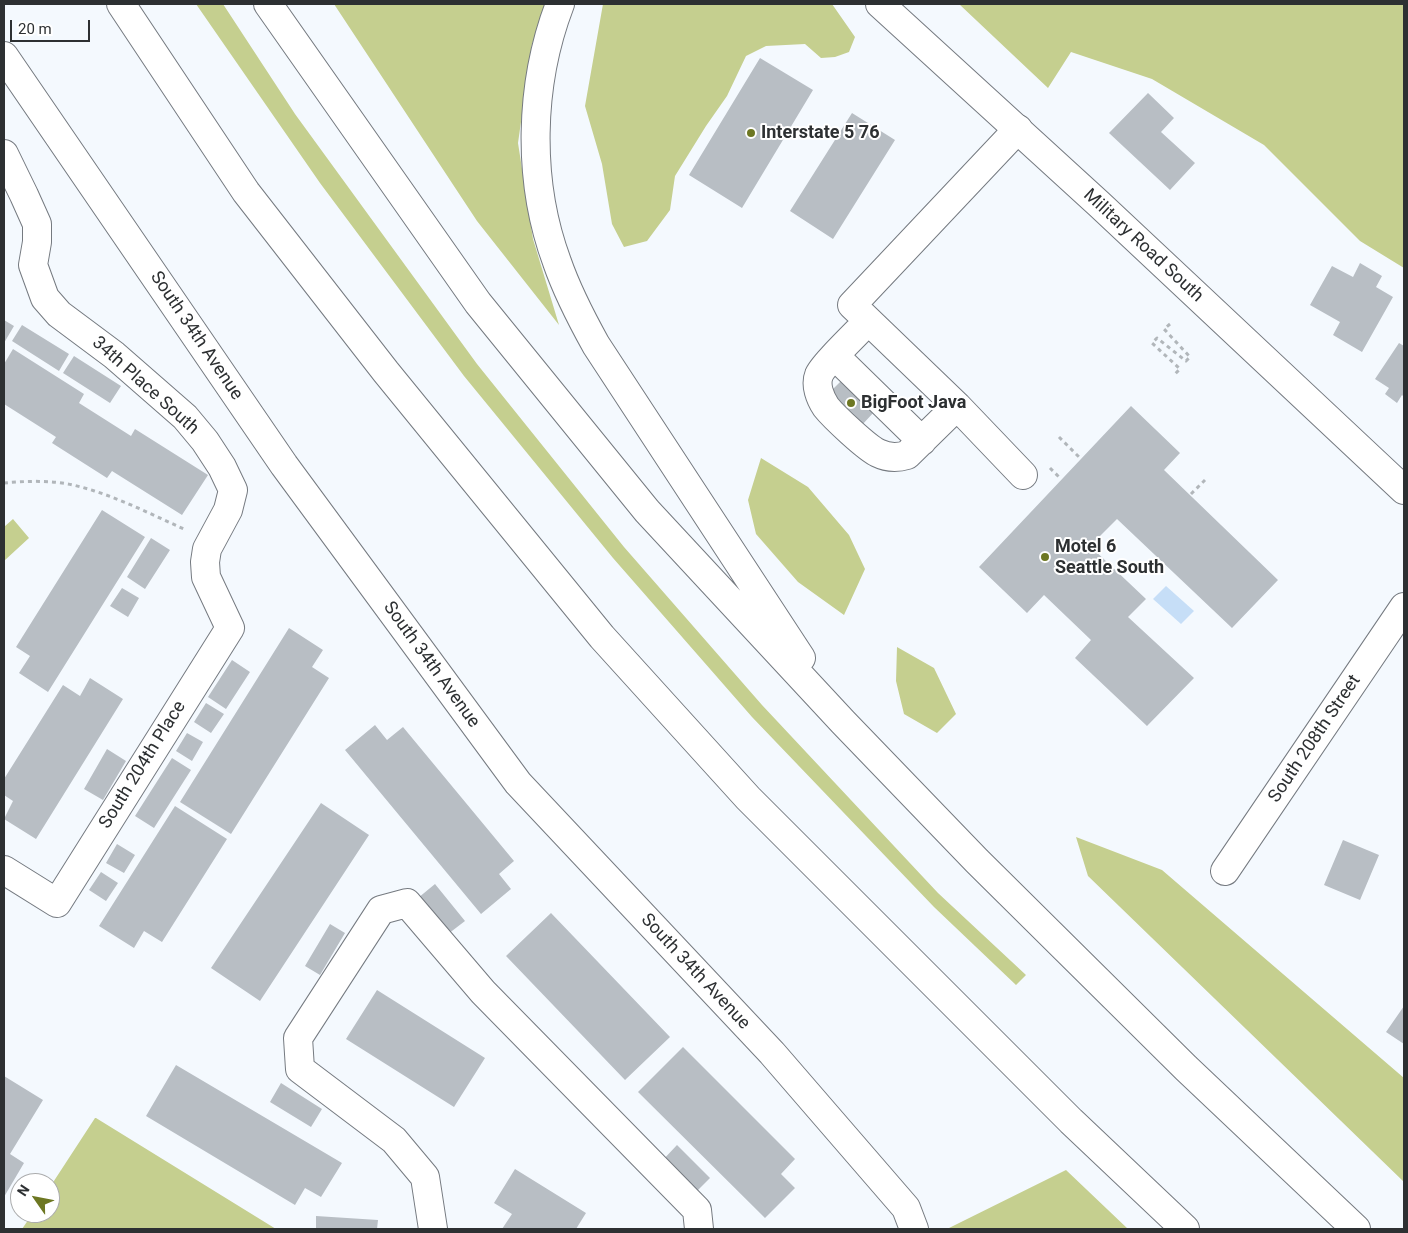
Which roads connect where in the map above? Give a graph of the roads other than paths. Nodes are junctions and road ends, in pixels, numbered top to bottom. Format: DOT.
graph roads {
  1 [pos="121,4"];
  2 [pos="268,4"];
  3 [pos="560,4"];
  4 [pos="880,4"];
  5 [pos="4,56"];
  6 [pos="1018,129"];
  7 [pos="4,154"];
  8 [pos="868,321"];
  9 [pos="835,356"];
  10 [pos="956,406"];
  11 [pos="922,441"];
  12 [pos="1035,470"];
  13 [pos="1404,490"];
  14 [pos="1404,607"];
  15 [pos="230,628"];
  16 [pos="843,722"];
  17 [pos="4,870"];
  18 [pos="1225,871"];
  19 [pos="432,1229"];
  20 [pos="699,1229"];
  21 [pos="914,1229"];
  22 [pos="1185,1229"];
  23 [pos="1356,1229"];
  1 -- 22 [label="main road"];
  2 -- 16 [label="main road"];
  3 -- 16 [label="main road"];
  4 -- 6 [label="main road, Military Road South"];
  5 -- 21 [label="main road, South 34th Avenue"];
  6 -- 8 [label="main road"];
  6 -- 13 [label="main road, Military Road South"];
  7 -- 15 [label="main road, 34th Place South"];
  8 -- 9 [label="main road"];
  8 -- 10 [label="main road"];
  9 -- 11 [label="main road"];
  9 -- 11 [label="main road"];
  10 -- 11 [label="main road"];
  10 -- 12 [label="main road"];
  14 -- 18 [label="main road, South 208th Street"];
  15 -- 17 [label="main road, South 204th Place"];
  16 -- 23 [label="main road"];
  19 -- 20 [label="main road"];
}
